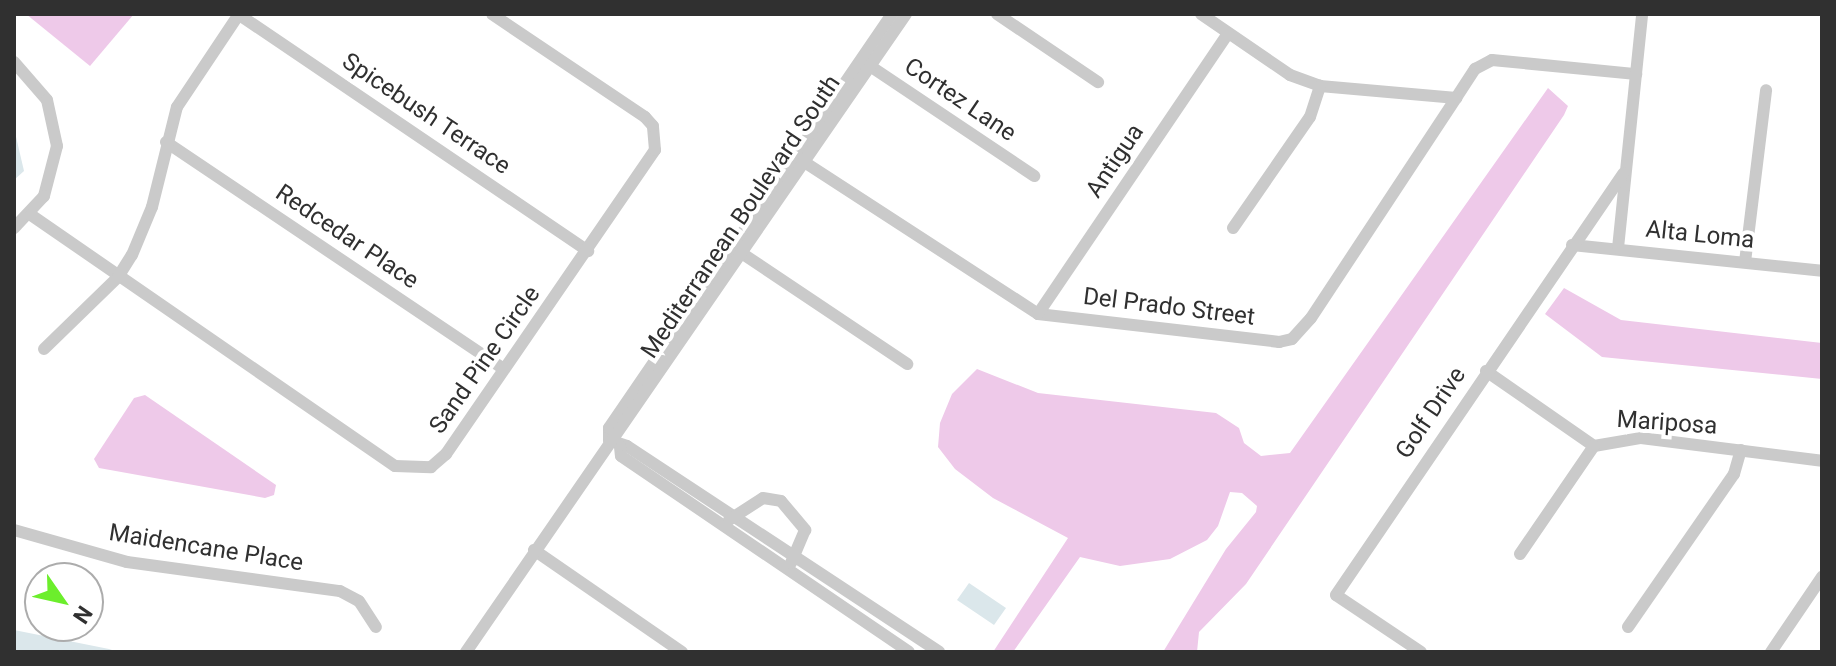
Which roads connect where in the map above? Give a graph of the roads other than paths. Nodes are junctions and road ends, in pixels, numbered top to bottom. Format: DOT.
graph roads {
  1 [pos="238,14"];
  2 [pos="492,14"];
  3 [pos="892,14"];
  4 [pos="906,14"];
  5 [pos="997,14"];
  6 [pos="1201,14"];
  7 [pos="1642,14"];
  8 [pos="1228,33"];
  9 [pos="14,62"];
  10 [pos="865,63"];
  11 [pos="1636,74"];
  12 [pos="1098,82"];
  13 [pos="1320,86"];
  14 [pos="1766,90"];
  15 [pos="1456,98"];
  16 [pos="166,142"];
  17 [pos="800,159"];
  18 [pos="1623,174"];
  19 [pos="1034,176"];
  20 [pos="31,215"];
  21 [pos="14,228"];
  22 [pos="1233,228"];
  23 [pos="1572,245"];
  24 [pos="1618,248"];
  25 [pos="738,250"];
  26 [pos="588,251"];
  27 [pos="1745,262"];
  28 [pos="1822,271"];
  29 [pos="118,277"];
  30 [pos="1038,314"];
  31 [pos="44,349"];
  32 [pos="907,364"];
  33 [pos="504,369"];
  34 [pos="1486,371"];
  35 [pos="614,444"];
  36 [pos="1594,446"];
  37 [pos="1741,450"];
  38 [pos="1822,461"];
  39 [pos="728,521"];
  40 [pos="14,530"];
  41 [pos="534,550"];
  42 [pos="1520,554"];
  43 [pos="795,556"];
  44 [pos="787,569"];
  45 [pos="1820,584"];
  46 [pos="376,627"];
  47 [pos="1628,627"];
  48 [pos="468,651"];
  49 [pos="682,652"];
  50 [pos="909,652"];
  51 [pos="939,652"];
  52 [pos="1421,652"];
  53 [pos="1771,652"];
  1 -- 16 [label="street"];
  1 -- 26 [label="street, Spicebush Terrace"];
  2 -- 26 [label="street, Sand Pine Circle"];
  3 -- 10 [label="street, Mediterranean Boulevard South"];
  4 -- 10 [label="street, Mediterranean Boulevard South"];
  5 -- 12 [label="street"];
  6 -- 8 [label="street"];
  7 -- 11 [label="street, Golf Drive"];
  8 -- 13 [label="street"];
  8 -- 30 [label="street, Antigua"];
  9 -- 20 [label="street"];
  10 -- 17 [label="street, Mediterranean Boulevard South"];
  10 -- 19 [label="street, Cortez Lane"];
  11 -- 15 [label="street"];
  11 -- 18 [label="street, Golf Drive"];
  13 -- 15 [label="street"];
  13 -- 22 [label="street"];
  14 -- 27 [label="street"];
  15 -- 30 [label="street, Del Prado Street"];
  16 -- 29 [label="street"];
  16 -- 33 [label="street, Redcedar Place"];
  17 -- 25 [label="street, Mediterranean Boulevard South"];
  17 -- 30 [label="street, Del Prado Street"];
  18 -- 23 [label="street, Golf Drive"];
  18 -- 24 [label="street, Golf Drive"];
  20 -- 21 [label="street"];
  20 -- 29 [label="street, Sand Pine Circle"];
  23 -- 24 [label="street, Alta Loma"];
  23 -- 34 [label="street, Golf Drive"];
  24 -- 27 [label="street, Alta Loma"];
  25 -- 32 [label="street"];
  25 -- 35 [label="street, Mediterranean Boulevard South"];
  26 -- 33 [label="street, Sand Pine Circle"];
  27 -- 28 [label="street, Alta Loma"];
  29 -- 31 [label="street"];
  29 -- 33 [label="street, Sand Pine Circle"];
  34 -- 36 [label="street, Mariposa"];
  34 -- 52 [label="street, Golf Drive"];
  35 -- 39 [label="street"];
  35 -- 41 [label="street, Mediterranean Boulevard South"];
  36 -- 37 [label="street, Mariposa"];
  36 -- 42 [label="street"];
  37 -- 38 [label="street, Mariposa"];
  37 -- 47 [label="street"];
  39 -- 43 [label="street"];
  39 -- 43 [label="street"];
  39 -- 44 [label="street"];
  40 -- 46 [label="street, Maidencane Place"];
  41 -- 48 [label="street, Mediterranean Boulevard South"];
  41 -- 49 [label="street"];
  43 -- 44 [label="street"];
  43 -- 51 [label="street"];
  44 -- 50 [label="street"];
  45 -- 53 [label="street"];
}
